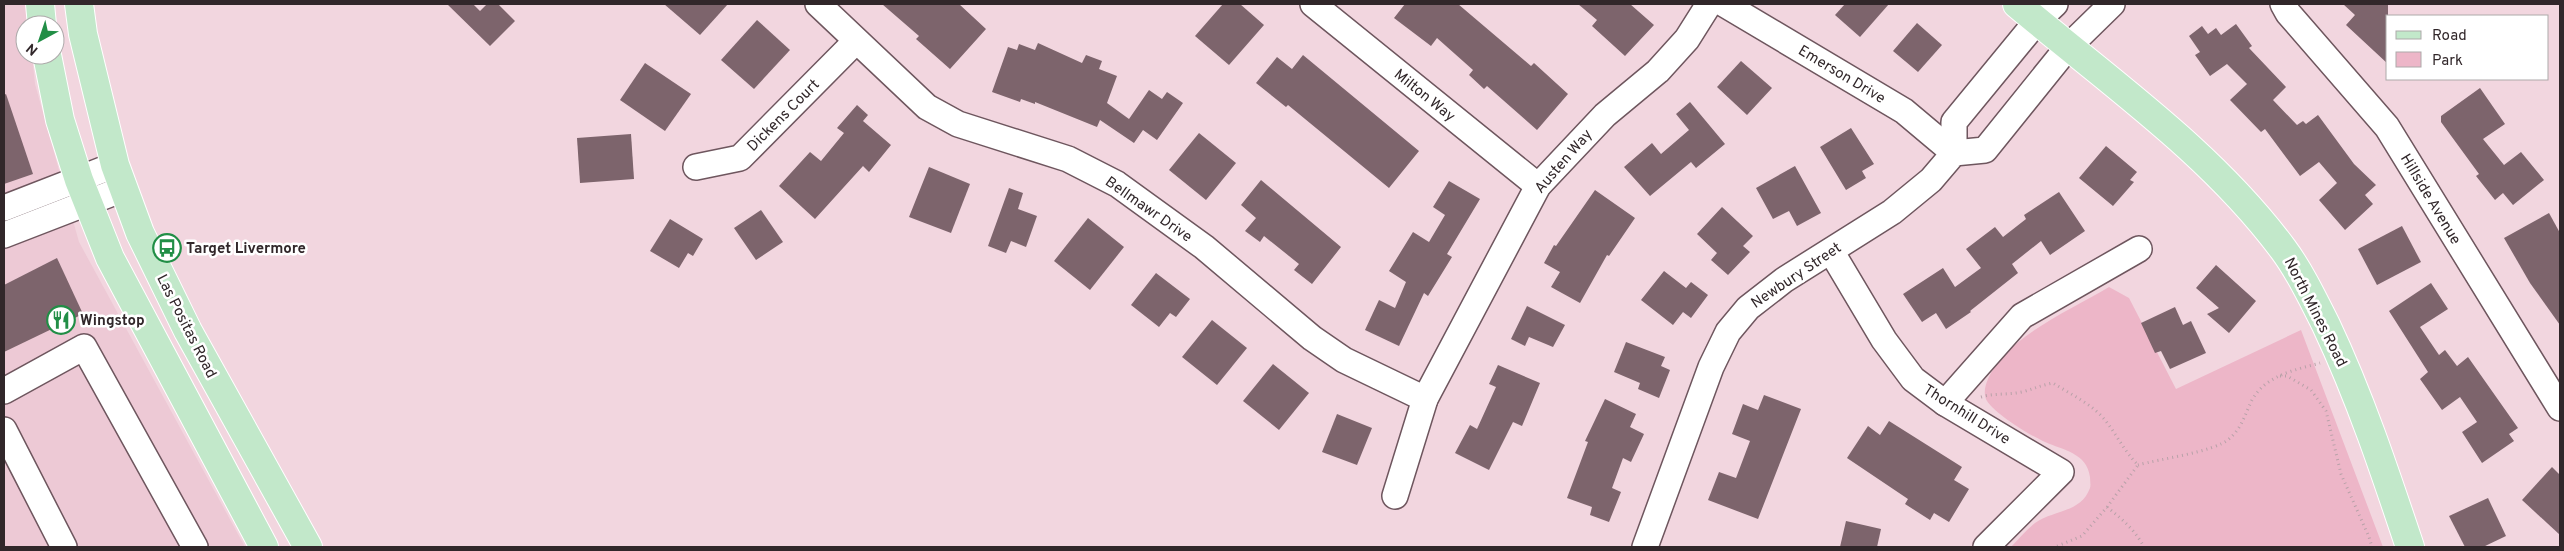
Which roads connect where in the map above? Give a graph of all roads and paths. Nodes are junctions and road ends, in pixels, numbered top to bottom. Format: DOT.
graph roads {
  1 [pos="79,4"];
  2 [pos="818,4"];
  3 [pos="1313,4"];
  4 [pos="1709,4"];
  5 [pos="1724,4"];
  6 [pos="2017,4"];
  7 [pos="2112,4"];
  8 [pos="2283,4"];
  9 [pos="2046,13"];
  10 [pos="856,40"];
  11 [pos="2068,47"];
  12 [pos="49,65"];
  13 [pos="1954,153"];
  14 [pos="696,166"];
  15 [pos="119,177"];
  16 [pos="1538,186"];
  17 [pos="84,191"];
  18 [pos="4,208"];
  19 [pos="4,235"];
  20 [pos="2138,249"];
  21 [pos="1831,251"];
  22 [pos="2341,356"];
  23 [pos="2278,376"];
  24 [pos="4,391"];
  25 [pos="1425,399"];
  26 [pos="2558,400"];
  27 [pos="1948,405"];
  28 [pos="4,430"];
  29 [pos="2138,465"];
  30 [pos="1395,496"];
  31 [pos="2107,507"];
  32 [pos="64,547"];
  33 [pos="196,547"];
  34 [pos="264,547"];
  35 [pos="308,547"];
  36 [pos="1645,547"];
  37 [pos="1986,547"];
  38 [pos="2055,547"];
  39 [pos="2144,547"];
  40 [pos="2372,547"];
  41 [pos="2410,547"];
  1 -- 15 [label="main road, Las Positas Road"];
  2 -- 10 [label="street, Bellmawr Drive"];
  3 -- 16 [label="street, Milton Way"];
  4 -- 16 [label="street, Austen Way"];
  5 -- 13 [label="street, Emerson Drive"];
  6 -- 9 [label="main road, North Mines Road"];
  7 -- 11 [label="street"];
  8 -- 26 [label="street, Hillside Avenue"];
  9 -- 11 [label="main road, North Mines Road"];
  9 -- 13 [label="street"];
  10 -- 14 [label="street, Dickens Court"];
  10 -- 25 [label="street, Bellmawr Drive"];
  11 -- 13 [label="street"];
  11 -- 22 [label="main road, North Mines Road"];
  12 -- 17 [label="main road"];
  13 -- 21 [label="street, Newbury Street"];
  15 -- 17 [label="street"];
  15 -- 35 [label="main road, Las Positas Road"];
  16 -- 25 [label="street, Austen Way"];
  17 -- 18 [label="street"];
  17 -- 19 [label="street"];
  17 -- 34 [label="main road"];
  20 -- 27 [label="street"];
  21 -- 27 [label="street, Thornhill Drive"];
  21 -- 36 [label="street, Newbury Street"];
  22 -- 23 [label="path"];
  22 -- 41 [label="main road, North Mines Road"];
  23 -- 29 [label="path"];
  23 -- 40 [label="path"];
  24 -- 33 [label="street"];
  25 -- 30 [label="street, Austen Way"];
  27 -- 29 [label="path"];
  27 -- 37 [label="street, Thornhill Drive"];
  28 -- 32 [label="street"];
  29 -- 31 [label="path"];
  31 -- 38 [label="path"];
  31 -- 39 [label="path"];
}
